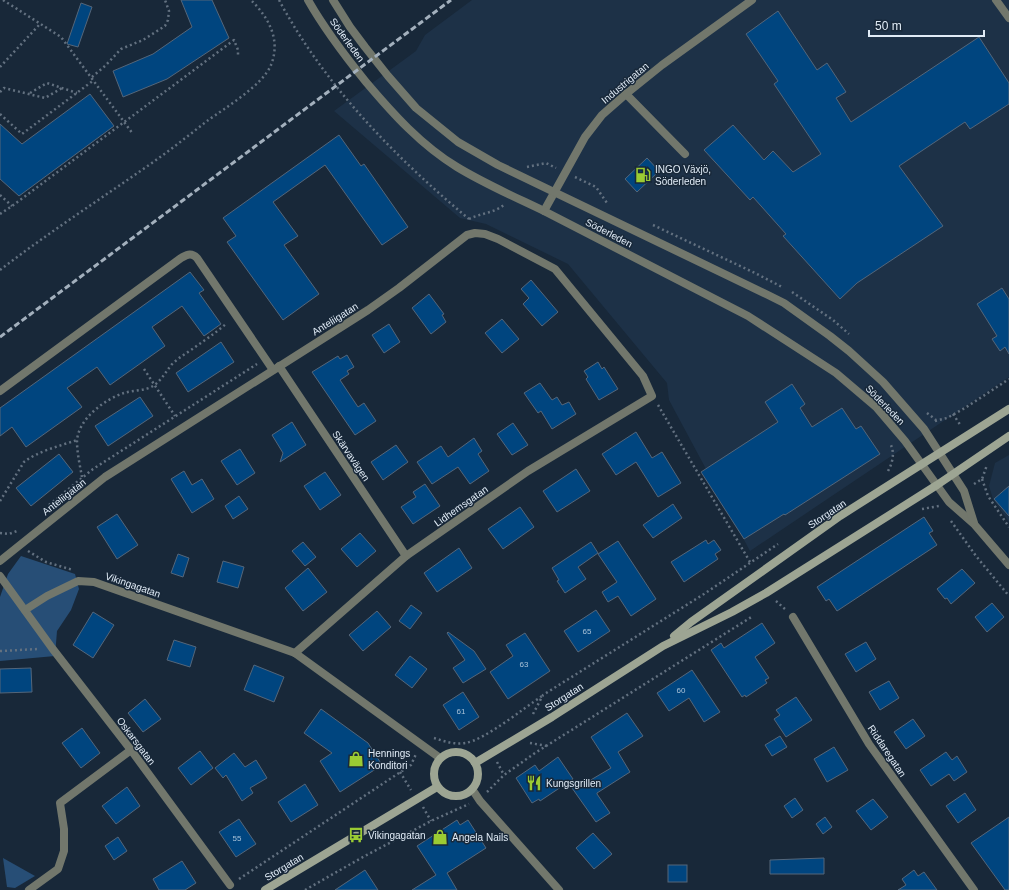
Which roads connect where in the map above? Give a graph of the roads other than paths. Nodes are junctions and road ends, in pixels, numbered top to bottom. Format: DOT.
graph roads {
  1 [pos="308,0"];
  2 [pos="333,0"];
  3 [pos="752,0"];
  4 [pos="996,0"];
  5 [pos="1009,18"];
  6 [pos="626,94"];
  7 [pos="685,154"];
  8 [pos="555,192"];
  9 [pos="544,211"];
  10 [pos="276,368"];
  11 [pos="0,391"];
  12 [pos="652,396"];
  13 [pos="1009,409"];
  14 [pos="1009,436"];
  15 [pos="939,453"];
  16 [pos="921,463"];
  17 [pos="953,473"];
  18 [pos="937,485"];
  19 [pos="974,524"];
  20 [pos="406,556"];
  21 [pos="0,561"];
  22 [pos="1009,565"];
  23 [pos="0,576"];
  24 [pos="25,610"];
  25 [pos="793,617"];
  26 [pos="663,646"];
  27 [pos="296,653"];
  28 [pos="131,750"];
  29 [pos="440,758"];
  30 [pos="475,763"];
  31 [pos="437,787"];
  32 [pos="472,789"];
  33 [pos="230,885"];
  34 [pos="29,890"];
  35 [pos="266,890"];
  36 [pos="559,890"];
  37 [pos="974,890"];
  1 -- 9 [label="street, Söderleden"];
  2 -- 8 [label="street, Söderleden"];
  3 -- 6 [label="street, Industrigatan"];
  4 -- 5 [label="street"];
  6 -- 7 [label="street"];
  6 -- 8 [label="street, Industrigatan"];
  8 -- 9 [label="street, Industrigatan"];
  8 -- 15 [label="street, Söderleden"];
  9 -- 16 [label="street, Söderleden"];
  10 -- 11 [label="street, Skärvavägen"];
  10 -- 12 [label="street, Anteliigatan"];
  10 -- 20 [label="street, Skärvavägen"];
  10 -- 21 [label="street, Anteliigatan"];
  12 -- 20 [label="street, Lidhemsgatan"];
  13 -- 15 [label="main road, Storgatan"];
  14 -- 17 [label="main road, Storgatan"];
  15 -- 16 [label="main road, Storgatan"];
  15 -- 17 [label="street, Söderleden"];
  16 -- 18 [label="street, Söderleden"];
  16 -- 26 [label="main road, Storgatan"];
  17 -- 18 [label="main road, Storgatan"];
  17 -- 19 [label="street, Söderleden"];
  18 -- 19 [label="street, Söderleden"];
  18 -- 26 [label="main road, Storgatan"];
  19 -- 22 [label="street, Söderleden"];
  20 -- 27 [label="street, Lidhemsgatan"];
  23 -- 24 [label="street, Oskarsgatan"];
  24 -- 27 [label="street, Vikingagatan"];
  24 -- 28 [label="street, Oskarsgatan"];
  25 -- 37 [label="street, Riddaregatan"];
  26 -- 30 [label="main road, Storgatan"];
  27 -- 29 [label="street, Vikingagatan"];
  28 -- 33 [label="street, Oskarsgatan"];
  28 -- 34 [label="street"];
  29 -- 30 [label="main road"];
  29 -- 31 [label="main road"];
  30 -- 32 [label="main road"];
  31 -- 32 [label="main road"];
  31 -- 35 [label="main road, Storgatan"];
  32 -- 36 [label="street"];
}
